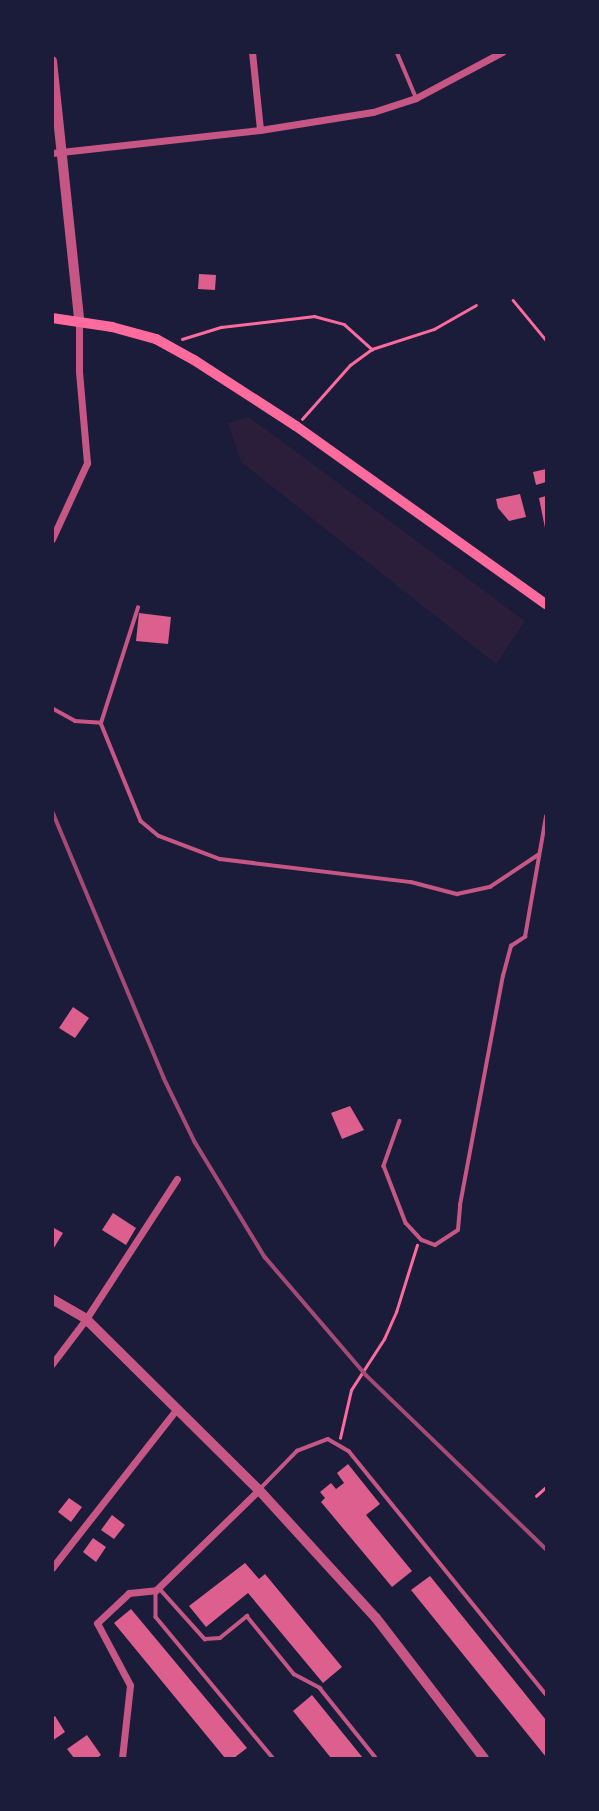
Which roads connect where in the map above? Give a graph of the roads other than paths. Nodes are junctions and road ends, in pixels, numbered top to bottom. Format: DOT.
graph roads {
  1 [pos="253,52"];
  2 [pos="397,52"];
  3 [pos="502,52"];
  4 [pos="52,61"];
  5 [pos="416,99"];
  6 [pos="260,131"];
  7 [pos="52,153"];
  8 [pos="64,154"];
  9 [pos="52,318"];
  10 [pos="79,320"];
  11 [pos="52,539"];
  12 [pos="547,604"];
  13 [pos="138,608"];
  14 [pos="52,708"];
  15 [pos="101,723"];
  16 [pos="547,817"];
  17 [pos="538,855"];
  18 [pos="400,1121"];
  19 [pos="177,1179"];
  20 [pos="52,1299"];
  21 [pos="86,1319"];
  22 [pos="52,1363"];
  23 [pos="176,1410"];
  24 [pos="259,1490"];
  25 [pos="52,1568"];
  26 [pos="157,1588"];
  27 [pos="547,1694"];
  28 [pos="122,1759"];
  29 [pos="273,1759"];
  30 [pos="376,1759"];
  31 [pos="484,1759"];
  1 -- 6 [label="street"];
  2 -- 5 [label="lane"];
  3 -- 5 [label="street"];
  4 -- 8 [label="street"];
  5 -- 6 [label="street"];
  6 -- 8 [label="street"];
  7 -- 8 [label="street"];
  8 -- 10 [label="street"];
  9 -- 10 [label="main road"];
  10 -- 11 [label="street"];
  10 -- 12 [label="main road"];
  13 -- 15 [label="lane"];
  14 -- 15 [label="lane"];
  15 -- 17 [label="lane"];
  16 -- 17 [label="lane"];
  17 -- 18 [label="lane"];
  19 -- 21 [label="street"];
  20 -- 21 [label="street"];
  21 -- 22 [label="street"];
  21 -- 23 [label="street"];
  23 -- 24 [label="street"];
  23 -- 25 [label="street"];
  24 -- 26 [label="street"];
  24 -- 27 [label="lane"];
  24 -- 31 [label="street"];
  26 -- 28 [label="street"];
  26 -- 29 [label="lane"];
  26 -- 30 [label="lane"];
}
